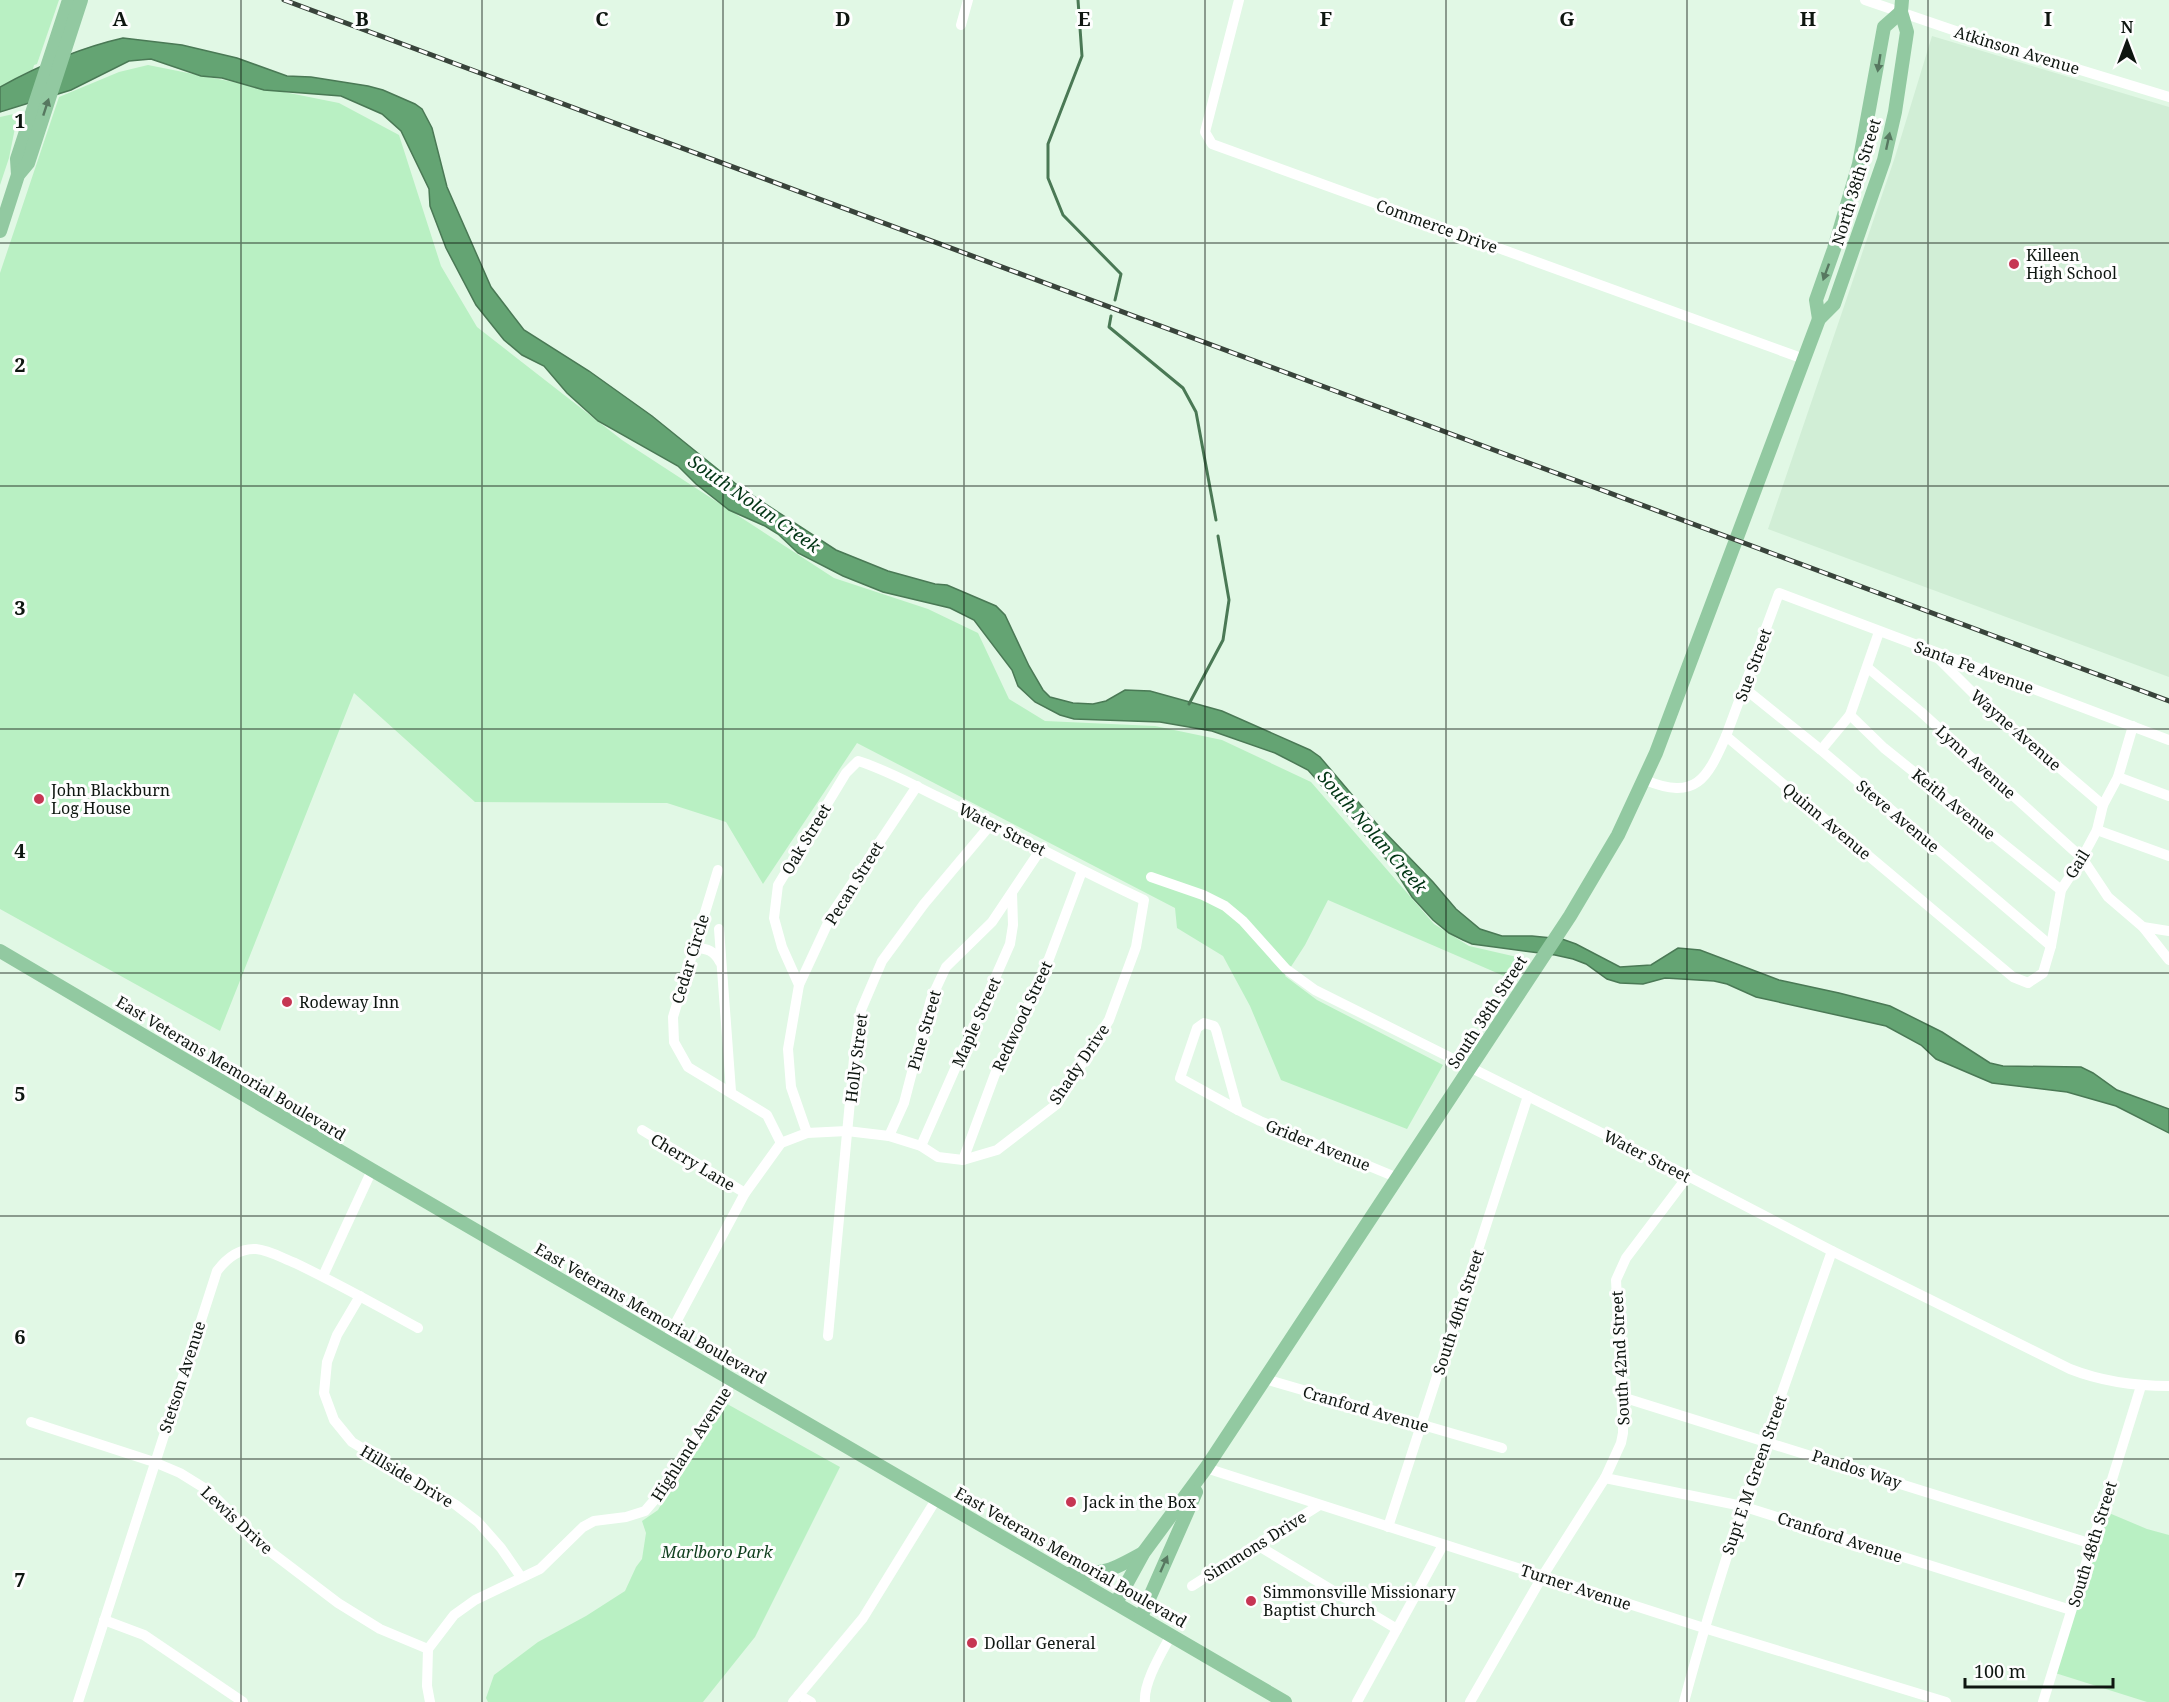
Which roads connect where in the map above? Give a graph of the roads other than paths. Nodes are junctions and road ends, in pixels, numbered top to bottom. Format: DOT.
graph roads {
  1 [pos="69,0"];
  2 [pos="81,0"];
  3 [pos="968,0"];
  4 [pos="1239,0"];
  5 [pos="1865,0"];
  6 [pos="1901,6"];
  7 [pos="961,25"];
  8 [pos="2169,97"];
  9 [pos="22,161"];
  10 [pos="1857,172"];
  11 [pos="1878,179"];
  12 [pos="0,231"];
  13 [pos="1819,319"];
  14 [pos="1804,359"];
  15 [pos="1735,544"];
  16 [pos="1779,593"];
  17 [pos="1879,632"];
  18 [pos="1931,651"];
  19 [pos="1868,668"];
  20 [pos="1744,688"];
  21 [pos="1850,715"];
  22 [pos="2133,726"];
  23 [pos="1726,736"];
  24 [pos="2169,740"];
  25 [pos="1821,750"];
  26 [pos="858,761"];
  27 [pos="2118,777"];
  28 [pos="1645,780"];
  29 [pos="917,786"];
  30 [pos="2169,796"];
  31 [pos="2103,805"];
  32 [pos="992,823"];
  33 [pos="2097,830"];
  34 [pos="1041,849"];
  35 [pos="2169,856"];
  36 [pos="2082,858"];
  37 [pos="718,870"];
  38 [pos="1082,871"];
  39 [pos="1151,877"];
  40 [pos="2061,890"];
  41 [pos="1012,893"];
  42 [pos="1144,900"];
  43 [pos="2143,927"];
  44 [pos="719,929"];
  45 [pos="2169,931"];
  46 [pos="2051,946"];
  47 [pos="694,947"];
  48 [pos="0,951"];
  49 [pos="2169,960"];
  50 [pos="722,965"];
  51 [pos="2013,977"];
  52 [pos="799,985"];
  53 [pos="1470,1068"];
  54 [pos="731,1091"];
  55 [pos="1528,1096"];
  56 [pos="1238,1110"];
  57 [pos="642,1130"];
  58 [pos="847,1131"];
  59 [pos="807,1133"];
  60 [pos="889,1136"];
  61 [pos="781,1143"];
  62 [pos="921,1146"];
  63 [pos="963,1160"];
  64 [pos="372,1170"];
  65 [pos="1688,1176"];
  66 [pos="1398,1178"];
  67 [pos="745,1193"];
  68 [pos="1832,1251"];
  69 [pos="323,1276"];
  70 [pos="360,1296"];
  71 [pos="418,1328"];
  72 [pos="828,1336"];
  73 [pos="666,1341"];
  74 [pos="1264,1379"];
  75 [pos="733,1380"];
  76 [pos="2141,1386"];
  77 [pos="2169,1386"];
  78 [pos="1622,1396"];
  79 [pos="31,1422"];
  80 [pos="1421,1424"];
  81 [pos="1765,1440"];
  82 [pos="1502,1448"];
  83 [pos="154,1462"];
  84 [pos="1206,1468"];
  85 [pos="1605,1478"];
  86 [pos="937,1498"];
  87 [pos="1318,1506"];
  88 [pos="1742,1506"];
  89 [pos="1388,1527"];
  90 [pos="2092,1544"];
  91 [pos="1257,1545"];
  92 [pos="1443,1545"];
  93 [pos="1144,1552"];
  94 [pos="1067,1574"];
  95 [pos="1542,1576"];
  96 [pos="521,1577"];
  97 [pos="1192,1586"];
  98 [pos="1116,1603"];
  99 [pos="2072,1610"];
  100 [pos="1141,1617"];
  101 [pos="104,1620"];
  102 [pos="1704,1628"];
  103 [pos="1397,1629"];
  104 [pos="1171,1635"];
  105 [pos="428,1649"];
  106 [pos="796,1698"];
  107 [pos="78,1702"];
  108 [pos="243,1702"];
  109 [pos="430,1702"];
  110 [pos="812,1702"];
  111 [pos="1145,1702"];
  112 [pos="1285,1702"];
  113 [pos="1357,1702"];
  114 [pos="1470,1702"];
  115 [pos="1684,1702"];
  116 [pos="1946,1702"];
  117 [pos="2043,1702"];
  1 -- 9 [label="main road"];
  9 -- 2 [label="main road, one-way"];
  3 -- 7 [label="street"];
  4 -- 14 [label="street, Commerce Drive"];
  5 -- 6 [label="street, Atkinson Avenue"];
  6 -- 8 [label="street, Atkinson Avenue"];
  6 -- 10 [label="main road, North 38th Street, one-way"];
  11 -- 6 [label="main road, North 38th Street, one-way"];
  9 -- 12 [label="main road"];
  10 -- 11 [label="main road"];
  10 -- 13 [label="main road, North 38th Street, one-way"];
  11 -- 13 [label="main road, North 38th Street"];
  13 -- 14 [label="main road, North 38th Street"];
  14 -- 15 [label="main road, North 38th Street"];
  15 -- 28 [label="main road, South 38th Street"];
  16 -- 17 [label="street, Santa Fe Avenue"];
  16 -- 20 [label="street, Sue Street"];
  17 -- 18 [label="street, Santa Fe Avenue"];
  17 -- 19 [label="street"];
  18 -- 22 [label="street, Santa Fe Avenue"];
  18 -- 31 [label="street, Wayne Avenue"];
  19 -- 21 [label="street"];
  19 -- 36 [label="street, Lynn Avenue"];
  20 -- 23 [label="street, Sue Street"];
  20 -- 25 [label="street, Steve Avenue"];
  21 -- 25 [label="street"];
  21 -- 40 [label="street, Keith Avenue"];
  22 -- 24 [label="street, Santa Fe Avenue"];
  22 -- 27 [label="street, Gail"];
  23 -- 28 [label="street"];
  23 -- 51 [label="street, Quinn Avenue"];
  25 -- 46 [label="street, Steve Avenue"];
  26 -- 29 [label="street, Water Street"];
  26 -- 52 [label="street, Oak Street"];
  27 -- 30 [label="street"];
  27 -- 31 [label="street, Gail"];
  28 -- 53 [label="main road, South 38th Street"];
  29 -- 32 [label="street, Water Street"];
  29 -- 52 [label="street, Pecan Street"];
  31 -- 33 [label="street, Gail"];
  32 -- 34 [label="street, Water Street"];
  32 -- 58 [label="street, Holly Street"];
  33 -- 35 [label="street"];
  33 -- 36 [label="street, Gail"];
  34 -- 38 [label="street, Water Street"];
  34 -- 41 [label="street, Pine Street"];
  36 -- 40 [label="street, Gail"];
  36 -- 43 [label="street"];
  37 -- 47 [label="street, Cedar Circle"];
  38 -- 42 [label="street, Water Street"];
  38 -- 63 [label="street, Redwood Street"];
  39 -- 53 [label="street, Water Street"];
  40 -- 46 [label="street, Gail"];
  41 -- 60 [label="street, Pine Street"];
  41 -- 62 [label="street, Maple Street"];
  42 -- 63 [label="street, Shady Drive"];
  43 -- 45 [label="street"];
  43 -- 49 [label="street"];
  44 -- 50 [label="street"];
  46 -- 51 [label="street, Gail"];
  47 -- 50 [label="street"];
  47 -- 54 [label="street, Cedar Circle"];
  48 -- 64 [label="main road, East Veterans Memorial Boulevard"];
  50 -- 54 [label="street"];
  52 -- 59 [label="street"];
  53 -- 55 [label="street, Water Street"];
  53 -- 66 [label="main road, South 38th Street"];
  54 -- 61 [label="street, Cedar Circle"];
  55 -- 65 [label="street, Water Street"];
  55 -- 80 [label="street, South 40th Street"];
  56 -- 56 [label="street, Grider Avenue"];
  56 -- 66 [label="street, Grider Avenue"];
  57 -- 67 [label="street, Cherry Lane"];
  58 -- 59 [label="street, Shady Drive"];
  58 -- 60 [label="street, Shady Drive"];
  58 -- 72 [label="street, Holly Street"];
  59 -- 61 [label="street, Shady Drive"];
  60 -- 62 [label="street, Shady Drive"];
  61 -- 67 [label="street"];
  62 -- 63 [label="street, Shady Drive"];
  64 -- 69 [label="street"];
  64 -- 73 [label="main road, East Veterans Memorial Boulevard"];
  65 -- 68 [label="street, Water Street"];
  65 -- 78 [label="street, South 42nd Street"];
  66 -- 74 [label="main road, South 38th Street"];
  67 -- 73 [label="street"];
  68 -- 76 [label="street, Water Street"];
  68 -- 81 [label="street, Supt E M Green Street"];
  69 -- 70 [label="street, Stetson Avenue"];
  69 -- 83 [label="street, Stetson Avenue"];
  70 -- 71 [label="street, Stetson Avenue"];
  70 -- 96 [label="street, Hillside Drive"];
  73 -- 75 [label="main road, East Veterans Memorial Boulevard"];
  74 -- 80 [label="street, Cranford Avenue"];
  74 -- 84 [label="main road, South 38th Street"];
  75 -- 86 [label="main road, East Veterans Memorial Boulevard"];
  75 -- 96 [label="street, Highland Avenue"];
  76 -- 77 [label="street, Water Street"];
  76 -- 90 [label="street, South 48th Street"];
  78 -- 81 [label="street, Pandos Way"];
  78 -- 85 [label="street, South 42nd Street"];
  79 -- 83 [label="street, Lewis Drive"];
  80 -- 82 [label="street, Cranford Avenue"];
  80 -- 89 [label="street, South 40th Street"];
  81 -- 88 [label="street, Supt E M Green Street"];
  81 -- 90 [label="street, Pandos Way"];
  83 -- 101 [label="street, Stetson Avenue"];
  83 -- 105 [label="street, Lewis Drive"];
  84 -- 87 [label="street, Turner Avenue"];
  84 -- 93 [label="main road, South 38th Street"];
  100 -- 84 [label="main road, South 38th Street, one-way"];
  85 -- 88 [label="street, Cranford Avenue"];
  85 -- 95 [label="street, South 42nd Street"];
  86 -- 94 [label="main road, East Veterans Memorial Boulevard"];
  86 -- 106 [label="street"];
  87 -- 89 [label="street, Turner Avenue"];
  87 -- 91 [label="street, Simmons Drive"];
  88 -- 99 [label="street, Cranford Avenue"];
  88 -- 102 [label="street, Supt E M Green Street"];
  89 -- 92 [label="street, Turner Avenue"];
  90 -- 99 [label="street, South 48th Street"];
  91 -- 97 [label="street, Simmons Drive"];
  91 -- 103 [label="street"];
  92 -- 95 [label="street, Turner Avenue"];
  92 -- 103 [label="street"];
  93 -- 94 [label="main road"];
  93 -- 98 [label="main road, South 38th Street"];
  94 -- 98 [label="main road, East Veterans Memorial Boulevard"];
  95 -- 102 [label="street, Turner Avenue"];
  95 -- 114 [label="street, South 42nd Street"];
  96 -- 105 [label="street, Highland Avenue"];
  98 -- 100 [label="main road, East Veterans Memorial Boulevard"];
  99 -- 117 [label="street, South 48th Street"];
  100 -- 104 [label="main road, East Veterans Memorial Boulevard"];
  101 -- 107 [label="street, Stetson Avenue"];
  101 -- 108 [label="street"];
  102 -- 115 [label="street, Supt E M Green Street"];
  102 -- 116 [label="street, Turner Avenue"];
  103 -- 113 [label="street"];
  104 -- 111 [label="street"];
  104 -- 112 [label="main road, East Veterans Memorial Boulevard"];
  105 -- 109 [label="street"];
  106 -- 110 [label="street"];
}
